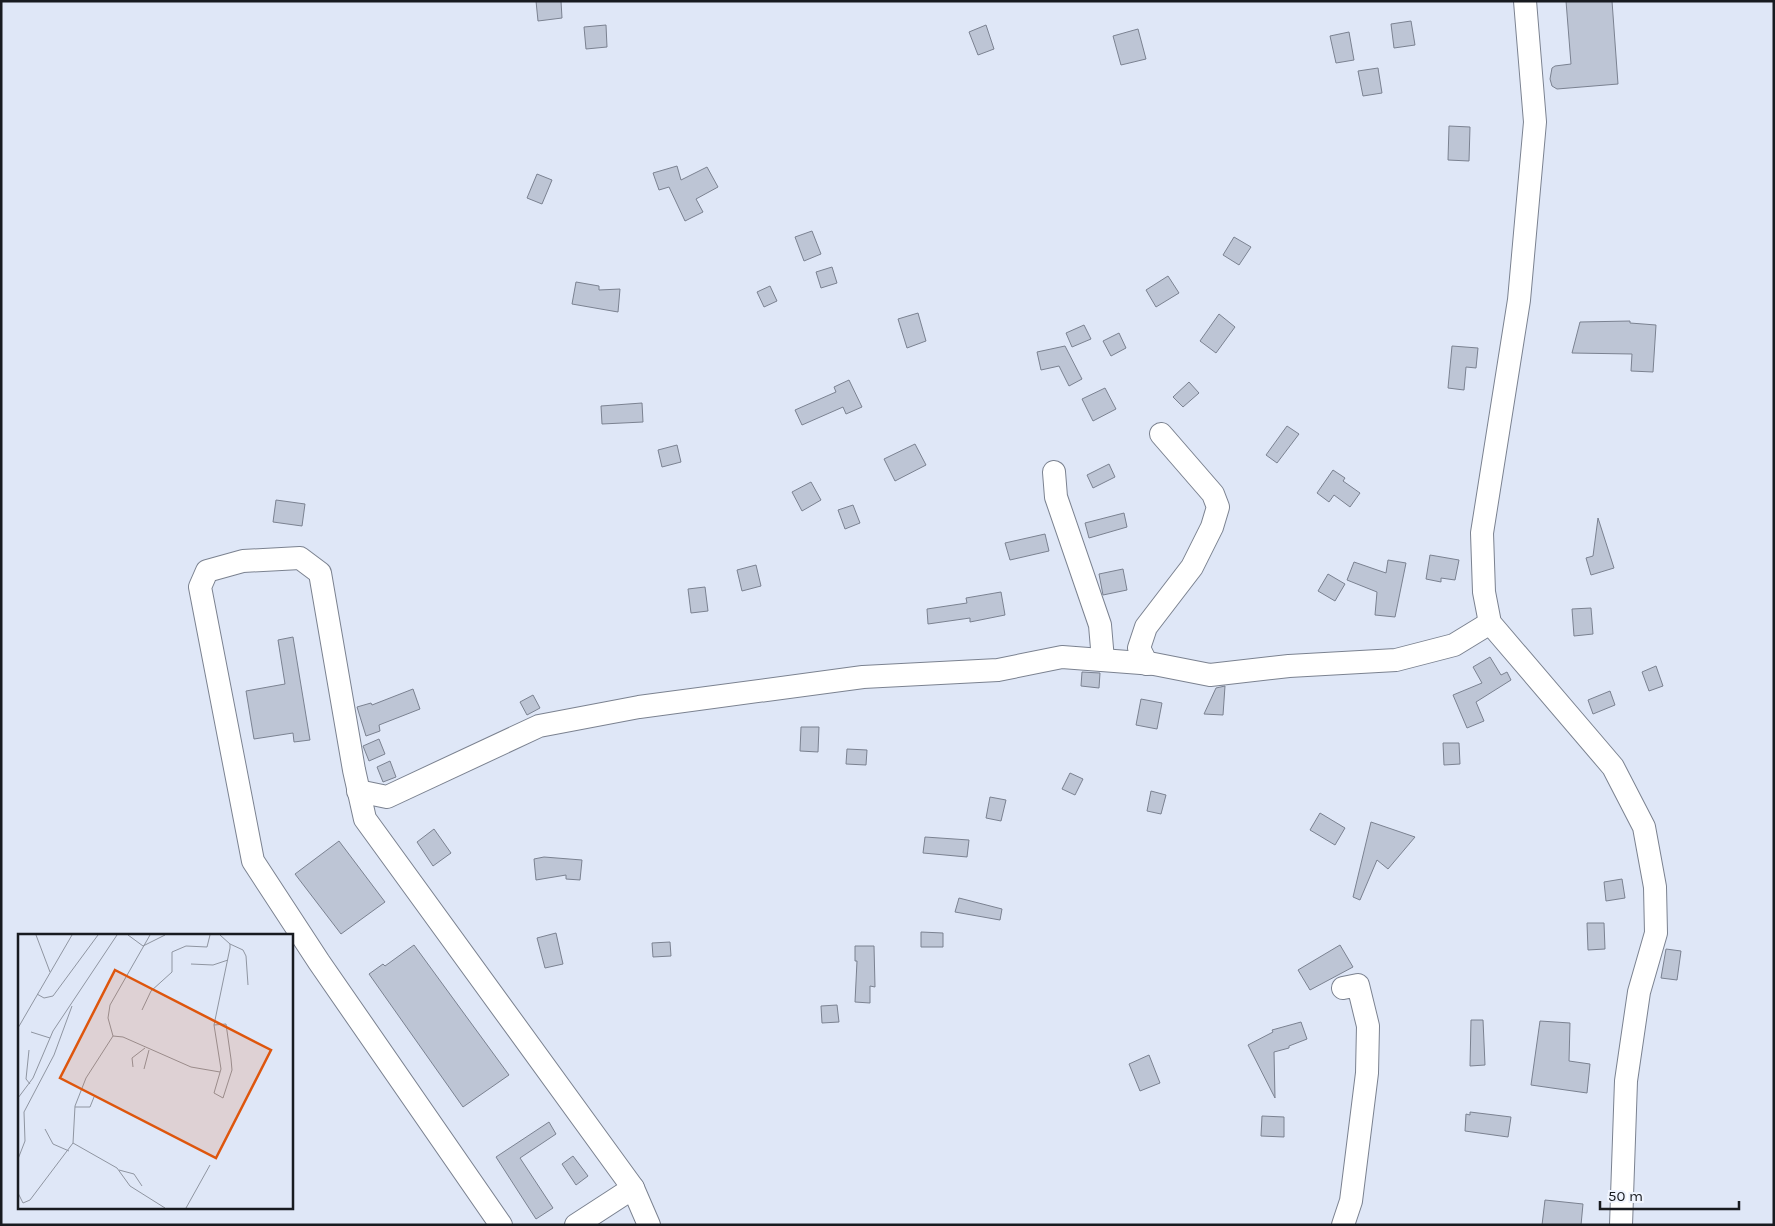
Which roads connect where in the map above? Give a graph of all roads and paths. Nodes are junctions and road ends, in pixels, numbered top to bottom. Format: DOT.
graph roads {
  1 [pos="1525,1"];
  2 [pos="1161,434"];
  3 [pos="1054,472"];
  4 [pos="1490,624"];
  5 [pos="1103,660"];
  6 [pos="1147,664"];
  7 [pos="358,791"];
  8 [pos="1343,988"];
  9 [pos="633,1188"];
  10 [pos="501,1225"];
  11 [pos="576,1225"];
  12 [pos="650,1225"];
  13 [pos="1343,1225"];
  14 [pos="1622,1225"];
  1 -- 4 [label="street"];
  2 -- 6 [label="street"];
  3 -- 5 [label="street"];
  4 -- 6 [label="street"];
  4 -- 14 [label="street"];
  5 -- 6 [label="street"];
  5 -- 7 [label="street"];
  7 -- 9 [label="street"];
  7 -- 10 [label="street"];
  8 -- 13 [label="street"];
  9 -- 11 [label="street"];
  9 -- 12 [label="street"];
}
